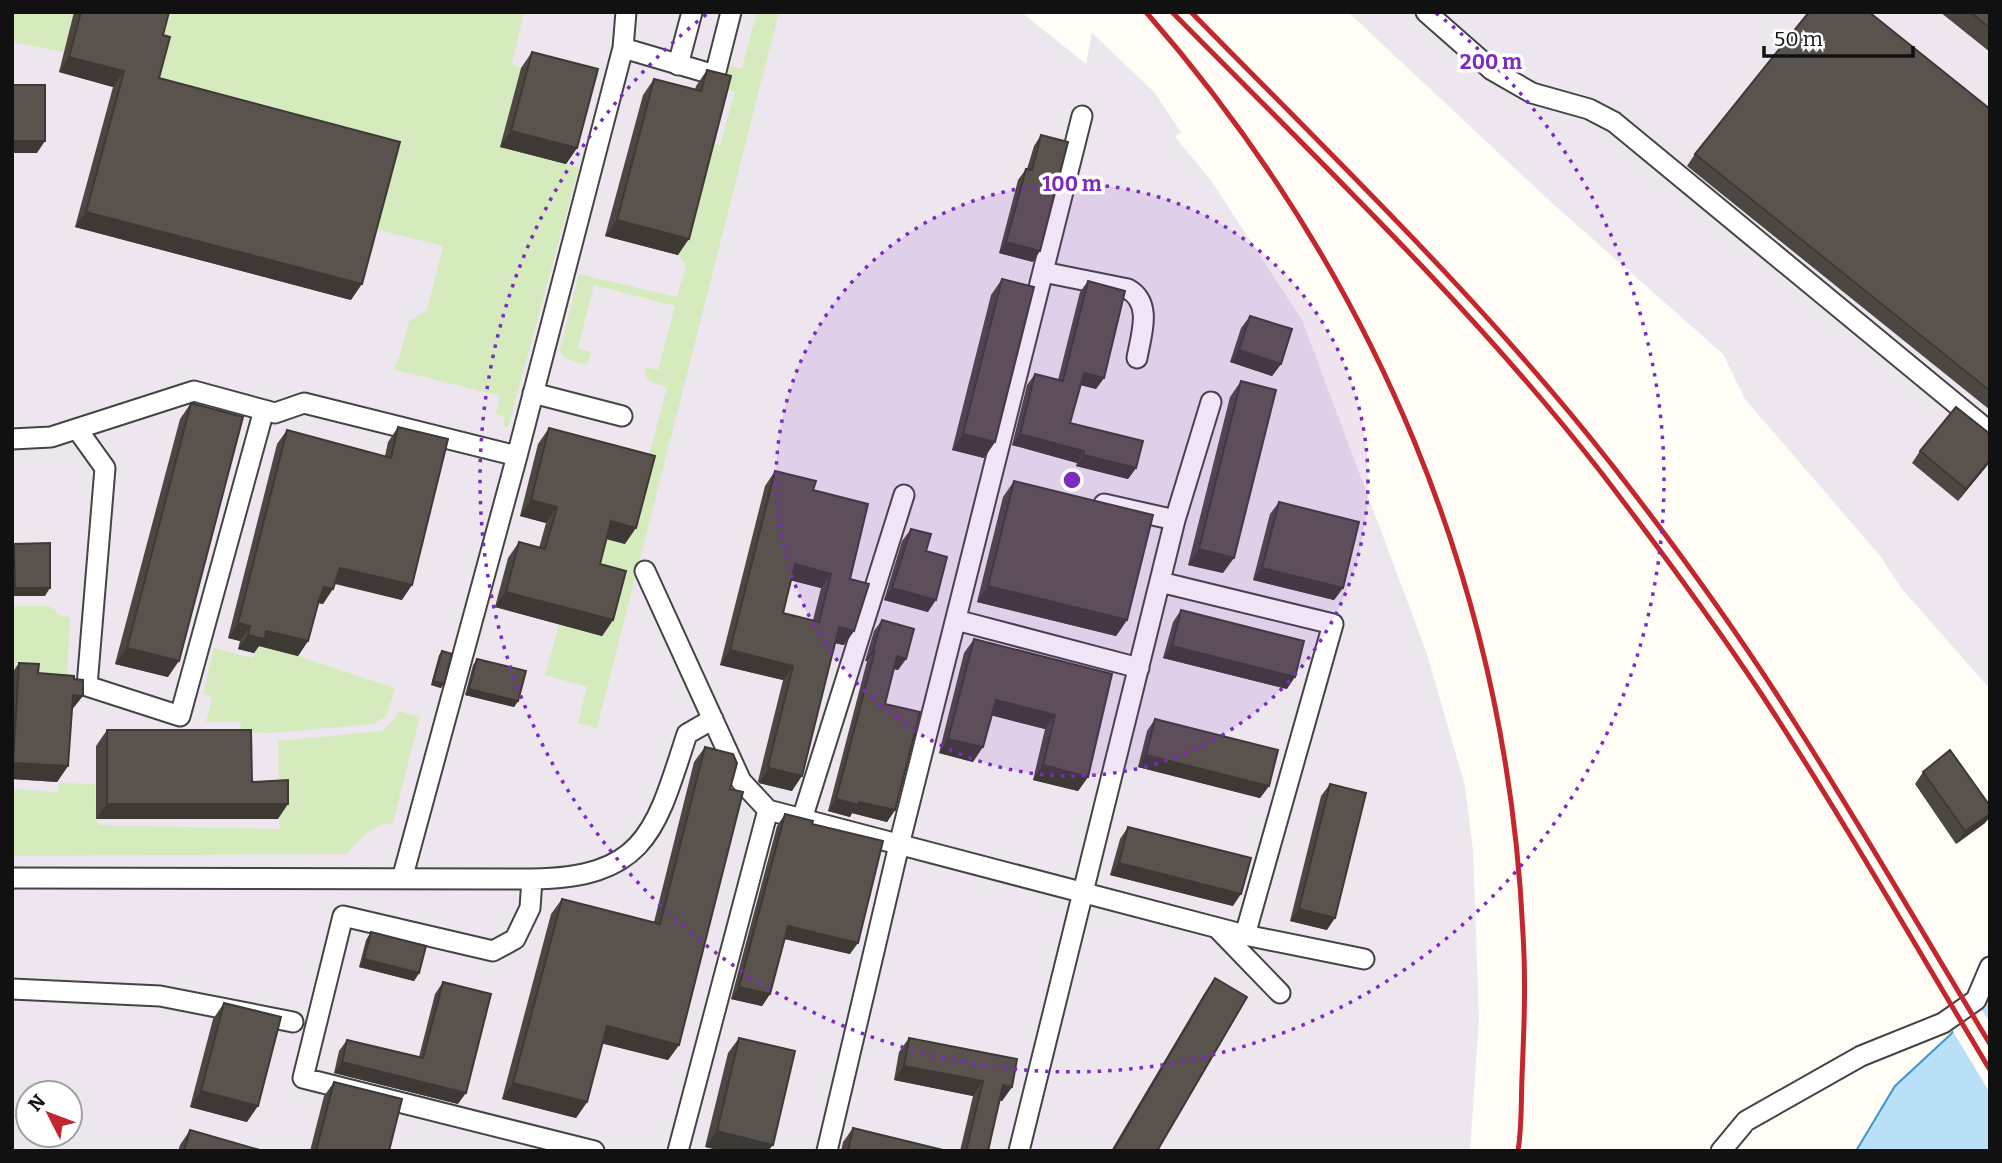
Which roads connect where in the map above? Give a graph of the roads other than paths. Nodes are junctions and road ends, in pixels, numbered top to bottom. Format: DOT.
graph roads {
  1 [pos="626,12"];
  2 [pos="692,12"];
  3 [pos="732,12"];
  4 [pos="1426,12"];
  5 [pos="623,48"];
  6 [pos="678,65"];
  7 [pos="1082,116"];
  8 [pos="1044,272"];
  9 [pos="1137,358"];
  10 [pos="533,393"];
  11 [pos="1211,402"];
  12 [pos="264,410"];
  13 [pos="622,416"];
  14 [pos="77,429"];
  15 [pos="1990,432"];
  16 [pos="12,439"];
  17 [pos="517,456"];
  18 [pos="904,495"];
  19 [pos="1083,499"];
  20 [pos="1175,520"];
  21 [pos="645,571"];
  22 [pos="1160,582"];
  23 [pos="956,620"];
  24 [pos="1139,668"];
  25 [pos="713,719"];
  26 [pos="768,810"];
  27 [pos="802,819"];
  28 [pos="899,845"];
  29 [pos="12,878"];
  30 [pos="402,879"];
  31 [pos="532,879"];
  32 [pos="1084,894"];
  33 [pos="1216,928"];
  34 [pos="1245,935"];
  35 [pos="1364,959"];
  36 [pos="1990,967"];
  37 [pos="12,989"];
  38 [pos="1280,993"];
  39 [pos="293,1022"];
  40 [pos="594,1151"];
  41 [pos="678,1151"];
  42 [pos="827,1151"];
  43 [pos="1019,1151"];
  44 [pos="1721,1151"];
  1 -- 5 [label="lane"];
  2 -- 6 [label="lane"];
  3 -- 6 [label="lane"];
  4 -- 15 [label="lane"];
  5 -- 6 [label="lane"];
  5 -- 10 [label="lane"];
  7 -- 8 [label="lane"];
  8 -- 9 [label="lane"];
  8 -- 23 [label="lane"];
  10 -- 13 [label="lane"];
  10 -- 17 [label="lane"];
  11 -- 20 [label="lane"];
  12 -- 14 [label="lane"];
  12 -- 14 [label="lane"];
  12 -- 17 [label="lane"];
  14 -- 16 [label="lane"];
  17 -- 30 [label="lane"];
  18 -- 27 [label="lane"];
  19 -- 20 [label="lane"];
  20 -- 22 [label="lane"];
  21 -- 25 [label="lane"];
  22 -- 24 [label="lane"];
  22 -- 34 [label="lane"];
  23 -- 24 [label="lane"];
  23 -- 28 [label="lane"];
  24 -- 32 [label="lane"];
  25 -- 26 [label="lane"];
  25 -- 31 [label="lane"];
  26 -- 27 [label="lane"];
  26 -- 41 [label="lane"];
  27 -- 28 [label="lane"];
  28 -- 32 [label="lane"];
  28 -- 42 [label="lane"];
  29 -- 30 [label="lane"];
  30 -- 31 [label="lane"];
  31 -- 40 [label="lane"];
  32 -- 33 [label="lane"];
  32 -- 43 [label="lane"];
  33 -- 34 [label="lane"];
  33 -- 38 [label="lane"];
  34 -- 35 [label="lane"];
  36 -- 44 [label="lane"];
  37 -- 39 [label="lane"];
}
